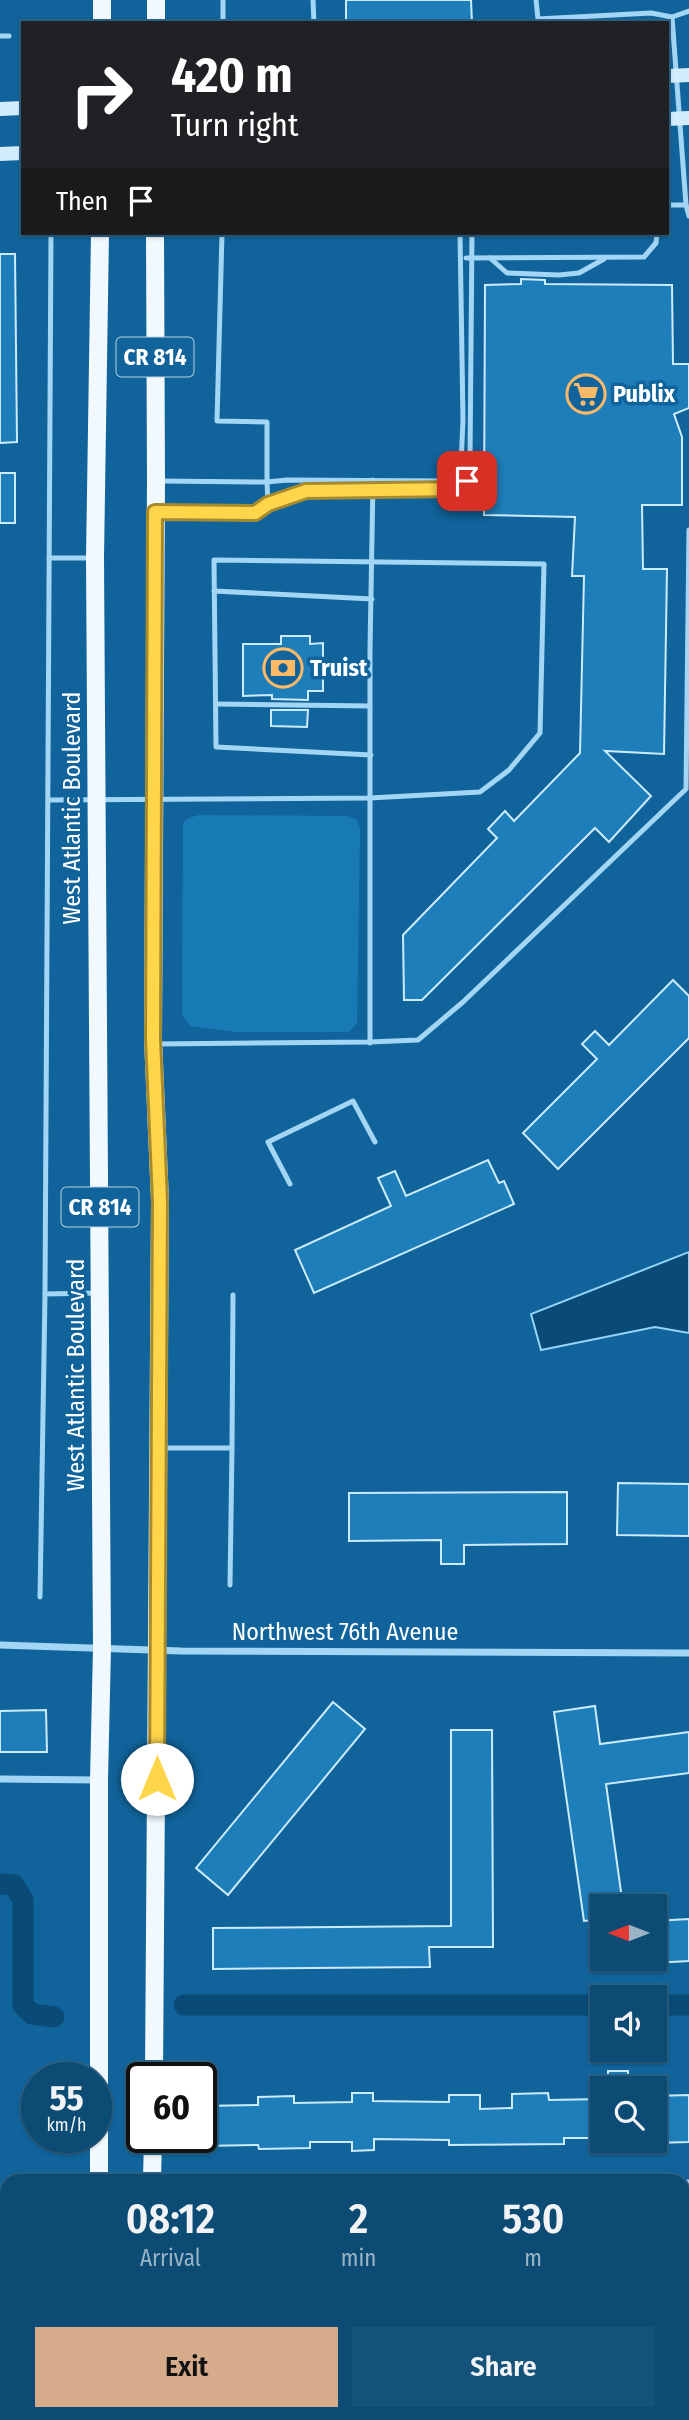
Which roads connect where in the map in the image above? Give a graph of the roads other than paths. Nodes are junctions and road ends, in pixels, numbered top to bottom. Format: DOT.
graph roads {
  1 [pos="102,0"];
  2 [pos="156,0"];
  3 [pos="223,0"];
  4 [pos="313,0"];
  5 [pos="536,0"];
  6 [pos="689,11"];
  7 [pos="672,17"];
  8 [pos="102,21"];
  9 [pos="156,21"];
  10 [pos="223,21"];
  11 [pos="314,21"];
  12 [pos="0,36"];
  13 [pos="9,36"];
  14 [pos="678,75"];
  15 [pos="21,108"];
  16 [pos="0,109"];
  17 [pos="678,118"];
  18 [pos="21,153"];
  19 [pos="0,154"];
  20 [pos="669,205"];
  21 [pos="687,205"];
  22 [pos="689,216"];
  23 [pos="51,235"];
  24 [pos="100,235"];
  25 [pos="155,235"];
  26 [pos="222,235"];
  27 [pos="460,235"];
  28 [pos="472,235"];
  29 [pos="657,235"];
  30 [pos="466,258"];
  31 [pos="490,258"];
  32 [pos="607,258"];
  33 [pos="156,480"];
  34 [pos="373,480"];
  35 [pos="267,482"];
  36 [pos="268,504"];
  37 [pos="155,512"];
  38 [pos="689,530"];
  39 [pos="49,558"];
  40 [pos="95,558"];
  41 [pos="373,562"];
  42 [pos="214,591"];
  43 [pos="372,599"];
  44 [pos="216,704"];
  45 [pos="370,706"];
  46 [pos="371,755"];
  47 [pos="370,799"];
  48 [pos="48,800"];
  49 [pos="153,800"];
  50 [pos="97,801"];
  51 [pos="370,1043"];
  52 [pos="154,1044"];
  53 [pos="375,1143"];
  54 [pos="290,1184"];
  55 [pos="100,1293"];
  56 [pos="45,1294"];
  57 [pos="233,1295"];
  58 [pos="158,1448"];
  59 [pos="232,1448"];
  60 [pos="230,1585"];
  61 [pos="40,1597"];
  62 [pos="0,1646"];
  63 [pos="102,1647"];
  64 [pos="157,1650"];
  65 [pos="689,1653"];
  66 [pos="0,1779"];
  67 [pos="99,1780"];
  68 [pos="154,2062"];
  69 [pos="153,2153"];
  70 [pos="99,2174"];
  71 [pos="152,2174"];
  1 -- 8 [label="main road"];
  2 -- 9 [label="main road"];
  3 -- 10 [label="lane"];
  4 -- 11 [label="lane"];
  5 -- 7 [label="lane"];
  6 -- 7 [label="lane"];
  7 -- 14 [label="lane"];
  12 -- 13 [label="lane"];
  14 -- 17 [label="lane"];
  15 -- 16 [label="main road"];
  17 -- 21 [label="lane"];
  18 -- 19 [label="main road"];
  20 -- 21 [label="lane"];
  21 -- 22 [label="lane"];
  23 -- 39 [label="lane"];
  24 -- 40 [label="main road, West Atlantic Boulevard / CR 814"];
  25 -- 33 [label="main road, CR 814"];
  26 -- 35 [label="lane"];
  27 -- 34 [label="lane"];
  28 -- 36 [label="lane"];
  29 -- 32 [label="lane"];
  30 -- 31 [label="lane"];
  31 -- 32 [label="lane"];
  31 -- 32 [label="lane"];
  33 -- 35 [label="lane"];
  33 -- 37 [label="main road, CR 814"];
  34 -- 35 [label="lane"];
  34 -- 41 [label="lane"];
  35 -- 36 [label="lane"];
  36 -- 37 [label="lane"];
  37 -- 49 [label="main road, CR 814"];
  38 -- 51 [label="lane"];
  39 -- 40 [label="lane"];
  39 -- 48 [label="lane"];
  40 -- 50 [label="main road, West Atlantic Boulevard / CR 814"];
  41 -- 42 [label="lane"];
  41 -- 43 [label="lane"];
  41 -- 47 [label="lane"];
  42 -- 43 [label="lane"];
  42 -- 44 [label="lane"];
  43 -- 45 [label="lane"];
  44 -- 45 [label="lane"];
  44 -- 46 [label="lane"];
  45 -- 46 [label="lane"];
  46 -- 47 [label="lane"];
  47 -- 49 [label="lane"];
  47 -- 51 [label="lane"];
  48 -- 50 [label="lane"];
  48 -- 56 [label="lane"];
  49 -- 50 [label="lane"];
  49 -- 58 [label="main road, CR 814"];
  50 -- 55 [label="main road, West Atlantic Boulevard / CR 814"];
  51 -- 52 [label="lane"];
  53 -- 54 [label="lane"];
  55 -- 56 [label="lane"];
  55 -- 63 [label="main road, West Atlantic Boulevard / CR 814"];
  56 -- 61 [label="lane"];
  57 -- 59 [label="lane"];
  58 -- 59 [label="lane"];
  58 -- 64 [label="main road, CR 814"];
  59 -- 60 [label="lane"];
  62 -- 63 [label="street, Northwest 76th Avenue"];
  63 -- 64 [label="street, Northwest 76th Avenue"];
  63 -- 67 [label="main road, West Atlantic Boulevard / CR 814"];
  64 -- 65 [label="street, Northwest 76th Avenue"];
  64 -- 68 [label="main road, CR 814"];
  66 -- 67 [label="street"];
  67 -- 70 [label="main road, West Atlantic Boulevard / CR 814"];
  69 -- 71 [label="main road"];
}
